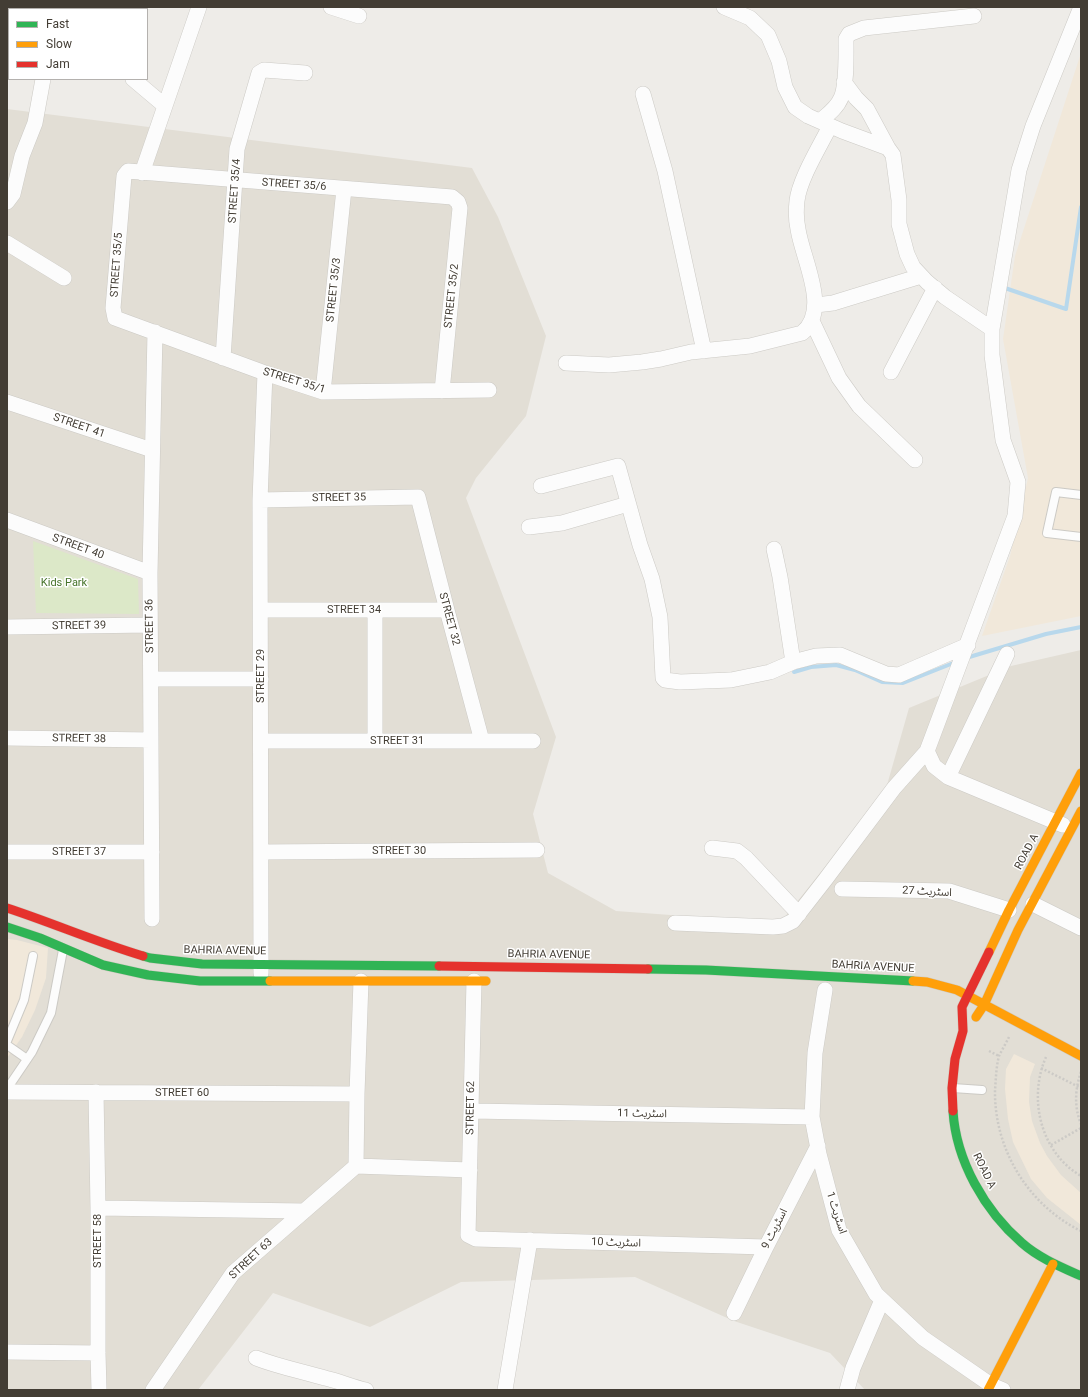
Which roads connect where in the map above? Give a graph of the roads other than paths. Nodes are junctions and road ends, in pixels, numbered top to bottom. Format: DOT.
graph roads {
  1 [pos="199,7"];
  2 [pos="331,7"];
  3 [pos="724,7"];
  4 [pos="1081,7"];
  5 [pos="359,16"];
  6 [pos="974,16"];
  7 [pos="305,73"];
  8 [pos="43,80"];
  9 [pos="134,80"];
  10 [pos="844,82"];
  11 [pos="644,94"];
  12 [pos="165,106"];
  13 [pos="825,124"];
  14 [pos="888,148"];
  15 [pos="135,172"];
  16 [pos="235,180"];
  17 [pos="344,189"];
  18 [pos="7,202"];
  19 [pos="458,202"];
  20 [pos="7,243"];
  21 [pos="921,276"];
  22 [pos="64,278"];
  23 [pos="935,288"];
  24 [pos="816,305"];
  25 [pos="812,321"];
  26 [pos="992,328"];
  27 [pos="155,332"];
  28 [pos="704,351"];
  29 [pos="223,358"];
  30 [pos="566,363"];
  31 [pos="265,372"];
  32 [pos="891,372"];
  33 [pos="489,390"];
  34 [pos="442,391"];
  35 [pos="323,392"];
  36 [pos="7,402"];
  37 [pos="152,450"];
  38 [pos="914,460"];
  39 [pos="541,486"];
  40 [pos="1081,495"];
  41 [pos="418,497"];
  42 [pos="260,500"];
  43 [pos="628,504"];
  44 [pos="7,520"];
  45 [pos="529,527"];
  46 [pos="1081,537"];
  47 [pos="774,549"];
  48 [pos="150,573"];
  49 [pos="261,610"];
  50 [pos="375,610"];
  51 [pos="446,610"];
  52 [pos="150,625"];
  53 [pos="7,627"];
  54 [pos="966,649"];
  55 [pos="1007,654"];
  56 [pos="793,662"];
  57 [pos="151,679"];
  58 [pos="261,679"];
  59 [pos="7,738"];
  60 [pos="151,740"];
  61 [pos="261,741"];
  62 [pos="375,741"];
  63 [pos="482,741"];
  64 [pos="533,741"];
  65 [pos="927,751"];
  66 [pos="1081,773"];
  67 [pos="948,777"];
  68 [pos="1081,811"];
  69 [pos="1056,822"];
  70 [pos="1071,829"];
  71 [pos="712,848"];
  72 [pos="537,850"];
  73 [pos="7,852"];
  74 [pos="152,852"];
  75 [pos="261,852"];
  76 [pos="842,889"];
  77 [pos="1033,904"];
  78 [pos="7,908"];
  79 [pos="1009,910"];
  80 [pos="799,914"];
  81 [pos="152,919"];
  82 [pos="675,923"];
  83 [pos="7,927"];
  84 [pos="1081,928"];
  85 [pos="64,949"];
  86 [pos="33,956"];
  87 [pos="261,964"];
  88 [pos="261,980"];
  89 [pos="361,981"];
  90 [pos="474,981"];
  91 [pos="495,982"];
  92 [pos="825,990"];
  93 [pos="968,995"];
  94 [pos="984,1005"];
  95 [pos="959,1006"];
  96 [pos="981,1017"];
  97 [pos="963,1031"];
  98 [pos="7,1041"];
  99 [pos="7,1045"];
  100 [pos="1081,1056"];
  101 [pos="27,1059"];
  102 [pos="952,1088"];
  103 [pos="7,1089"];
  104 [pos="982,1090"];
  105 [pos="7,1092"];
  106 [pos="96,1092"];
  107 [pos="357,1094"];
  108 [pos="471,1111"];
  109 [pos="812,1117"];
  110 [pos="818,1146"];
  111 [pos="356,1166"];
  112 [pos="470,1170"];
  113 [pos="98,1208"];
  114 [pos="304,1211"];
  115 [pos="468,1234"];
  116 [pos="530,1240"];
  117 [pos="766,1247"];
  118 [pos="1053,1264"];
  119 [pos="1081,1276"];
  120 [pos="882,1300"];
  121 [pos="734,1313"];
  122 [pos="7,1352"];
  123 [pos="98,1353"];
  124 [pos="256,1358"];
  125 [pos="994,1388"];
  126 [pos="100,1390"];
  127 [pos="152,1390"];
  128 [pos="366,1390"];
  129 [pos="505,1390"];
  130 [pos="847,1390"];
  1 -- 12 [label="street"];
  2 -- 5 [label="street"];
  3 -- 13 [label="street"];
  4 -- 26 [label="street"];
  6 -- 10 [label="street"];
  7 -- 16 [label="street, STREET 35/4"];
  8 -- 18 [label="street"];
  9 -- 12 [label="street"];
  10 -- 13 [label="street"];
  10 -- 14 [label="street"];
  11 -- 28 [label="street"];
  12 -- 15 [label="street"];
  13 -- 14 [label="street"];
  13 -- 24 [label="street"];
  14 -- 21 [label="street"];
  15 -- 16 [label="street, STREET 35/6"];
  15 -- 27 [label="street, STREET 35/5"];
  16 -- 17 [label="street, STREET 35/6"];
  16 -- 29 [label="street, STREET 35/4"];
  17 -- 19 [label="street, STREET 35/6"];
  17 -- 35 [label="street, STREET 35/3"];
  19 -- 34 [label="street, STREET 35/2"];
  20 -- 22 [label="street"];
  21 -- 23 [label="street"];
  21 -- 24 [label="street"];
  23 -- 26 [label="street"];
  23 -- 32 [label="street"];
  24 -- 25 [label="street"];
  25 -- 28 [label="street"];
  25 -- 38 [label="street"];
  26 -- 54 [label="street"];
  27 -- 29 [label="street, STREET 35/1"];
  27 -- 37 [label="street, STREET 36"];
  28 -- 30 [label="street"];
  29 -- 31 [label="street, STREET 35/1"];
  31 -- 35 [label="street, STREET 35/1"];
  31 -- 42 [label="street, STREET 29"];
  33 -- 34 [label="street, STREET 35/1"];
  34 -- 35 [label="street, STREET 35/1"];
  36 -- 37 [label="street, STREET 41"];
  37 -- 48 [label="street, STREET 36"];
  39 -- 43 [label="street"];
  40 -- 46 [label="lane"];
  41 -- 42 [label="street, STREET 35"];
  41 -- 51 [label="street, STREET 32"];
  42 -- 49 [label="street, STREET 29"];
  43 -- 45 [label="street"];
  43 -- 56 [label="street"];
  44 -- 48 [label="street, STREET 40"];
  47 -- 56 [label="street"];
  48 -- 52 [label="street, STREET 36"];
  49 -- 50 [label="street, STREET 34"];
  49 -- 58 [label="street, STREET 29"];
  50 -- 51 [label="street, STREET 34"];
  50 -- 62 [label="street"];
  51 -- 63 [label="street, STREET 32"];
  52 -- 53 [label="street, STREET 39"];
  52 -- 57 [label="street, STREET 36"];
  54 -- 56 [label="street"];
  54 -- 65 [label="street"];
  55 -- 67 [label="street"];
  57 -- 58 [label="street"];
  57 -- 60 [label="street, STREET 36"];
  58 -- 61 [label="street, STREET 29"];
  59 -- 60 [label="street, STREET 38"];
  60 -- 74 [label="street, STREET 36"];
  61 -- 62 [label="street, STREET 31"];
  61 -- 75 [label="street, STREET 29"];
  62 -- 63 [label="street, STREET 31"];
  63 -- 64 [label="street, STREET 31"];
  65 -- 67 [label="street"];
  65 -- 80 [label="street"];
  66 -- 69 [label="street, ROAD A"];
  67 -- 69 [label="street"];
  68 -- 70 [label="street, ROAD A"];
  69 -- 70 [label="street"];
  69 -- 79 [label="street, ROAD A"];
  70 -- 77 [label="street, ROAD A"];
  71 -- 80 [label="street"];
  72 -- 75 [label="street, STREET 30"];
  73 -- 74 [label="street, STREET 37"];
  74 -- 81 [label="street, STREET 36"];
  75 -- 87 [label="street, STREET 29"];
  76 -- 79 [label="street, اسٹریٹ 27"];
  77 -- 84 [label="street"];
  77 -- 94 [label="street, ROAD A"];
  78 -- 87 [label="street, BAHRIA AVENUE"];
  79 -- 93 [label="street, ROAD A"];
  80 -- 82 [label="street"];
  83 -- 85 [label="street"];
  85 -- 88 [label="street"];
  85 -- 101 [label="lane"];
  86 -- 98 [label="lane"];
  87 -- 88 [label="street, STREET 29"];
  87 -- 93 [label="street, BAHRIA AVENUE"];
  88 -- 89 [label="street"];
  89 -- 90 [label="street"];
  89 -- 107 [label="street"];
  90 -- 91 [label="street"];
  90 -- 108 [label="street, STREET 62"];
  92 -- 109 [label="street, اسٹریٹ 1"];
  93 -- 94 [label="street, BAHRIA AVENUE"];
  93 -- 95 [label="street, ROAD A"];
  94 -- 96 [label="street, ROAD A"];
  94 -- 100 [label="street, BAHRIA AVENUE"];
  95 -- 96 [label="street"];
  95 -- 97 [label="street, ROAD A"];
  96 -- 97 [label="street, ROAD A"];
  97 -- 102 [label="street, ROAD A"];
  99 -- 101 [label="lane"];
  101 -- 103 [label="lane"];
  102 -- 104 [label="lane"];
  102 -- 118 [label="street, ROAD A"];
  105 -- 106 [label="street, STREET 60"];
  106 -- 107 [label="street, STREET 60"];
  106 -- 113 [label="street, STREET 58"];
  107 -- 111 [label="street"];
  108 -- 109 [label="street, اسٹریٹ 11"];
  108 -- 112 [label="street, STREET 62"];
  109 -- 110 [label="street, اسٹریٹ 1"];
  110 -- 117 [label="street, اسٹریٹ 9"];
  110 -- 120 [label="street, اسٹریٹ 1"];
  111 -- 112 [label="street"];
  111 -- 114 [label="street, STREET 63"];
  112 -- 115 [label="street, STREET 62"];
  113 -- 114 [label="street"];
  113 -- 123 [label="street, STREET 58"];
  114 -- 127 [label="street, STREET 63"];
  115 -- 116 [label="street, اسٹریٹ 10"];
  116 -- 117 [label="street, اسٹریٹ 10"];
  116 -- 129 [label="street"];
  117 -- 121 [label="street, اسٹریٹ 9"];
  118 -- 119 [label="street, ROAD A"];
  118 -- 125 [label="street"];
  120 -- 125 [label="street, اسٹریٹ 1"];
  120 -- 130 [label="street"];
  122 -- 123 [label="street"];
  123 -- 126 [label="street, STREET 58"];
  124 -- 128 [label="street"];
}
